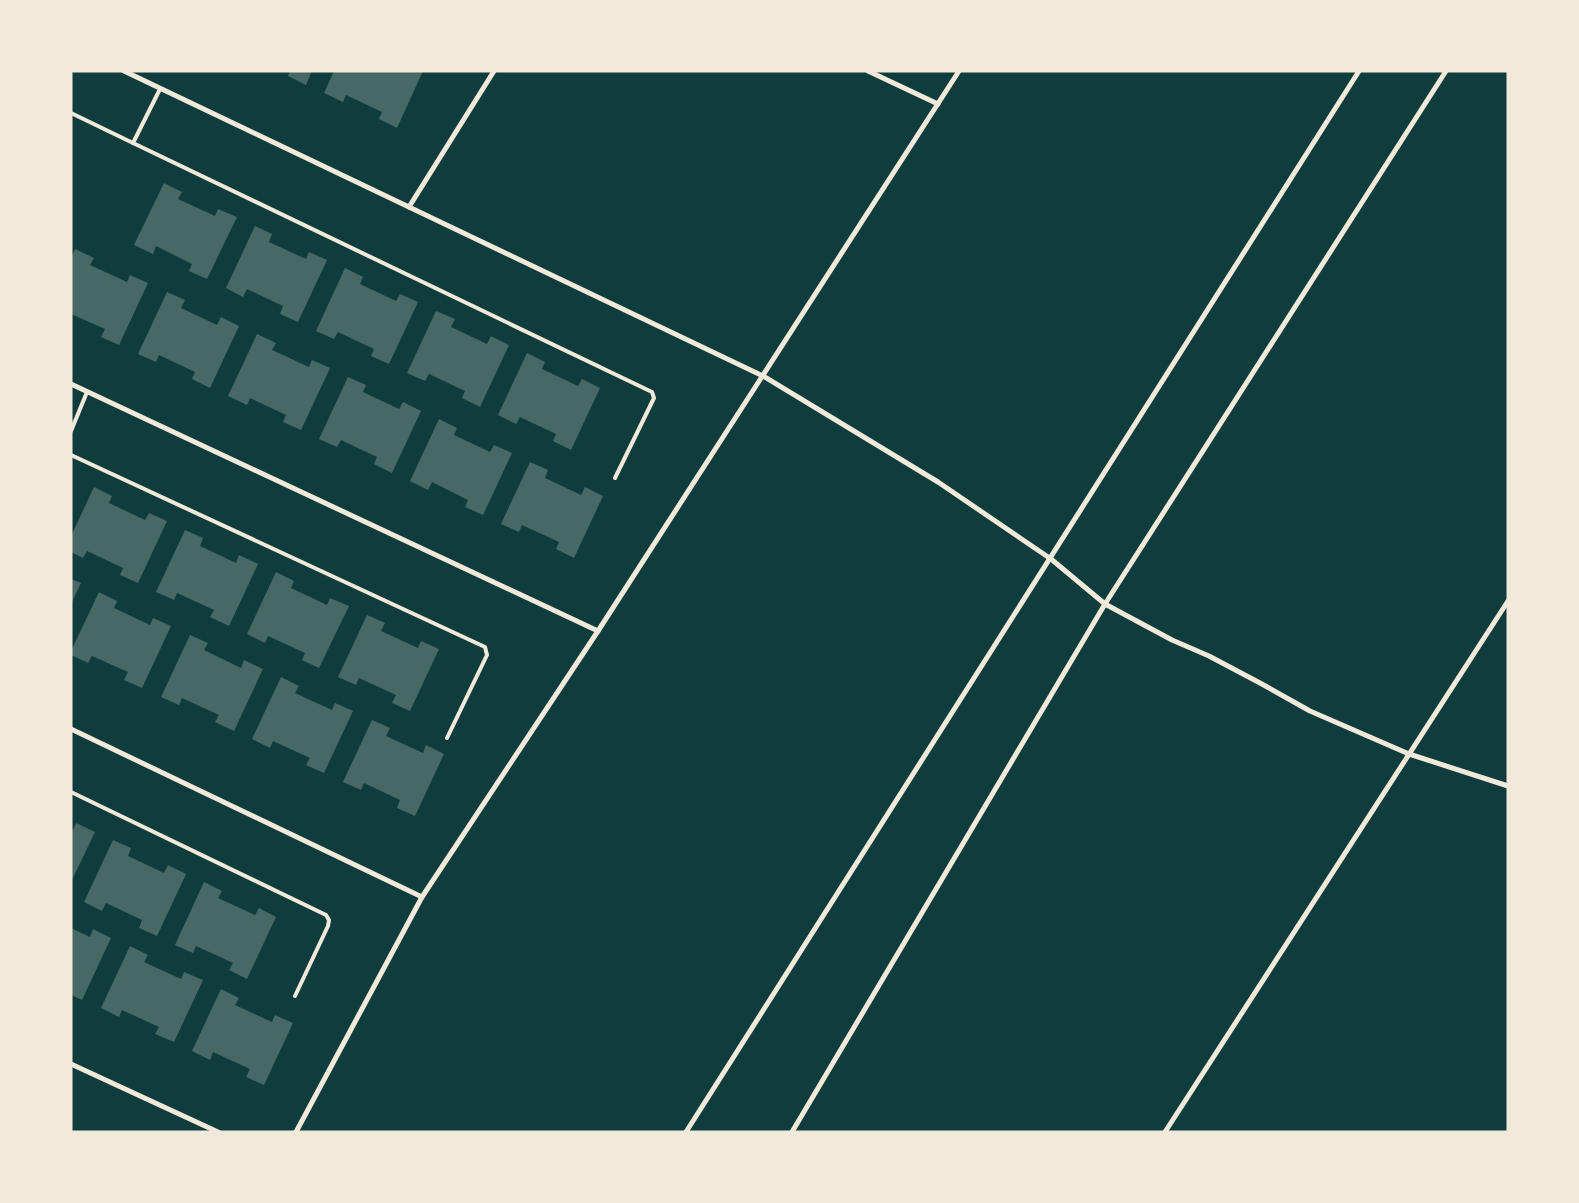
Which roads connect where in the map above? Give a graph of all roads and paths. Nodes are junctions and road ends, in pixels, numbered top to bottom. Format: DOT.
graph roads {
  1 [pos="124,71"];
  2 [pos="494,71"];
  3 [pos="868,71"];
  4 [pos="959,71"];
  5 [pos="1359,71"];
  6 [pos="1446,71"];
  7 [pos="160,89"];
  8 [pos="938,104"];
  9 [pos="71,113"];
  10 [pos="133,143"];
  11 [pos="409,207"];
  12 [pos="763,376"];
  13 [pos="71,384"];
  14 [pos="87,392"];
  15 [pos="71,431"];
  16 [pos="71,455"];
  17 [pos="615,478"];
  18 [pos="1050,559"];
  19 [pos="1508,602"];
  20 [pos="1105,604"];
  21 [pos="598,631"];
  22 [pos="71,729"];
  23 [pos="447,738"];
  24 [pos="1409,754"];
  25 [pos="1508,786"];
  26 [pos="71,792"];
  27 [pos="422,897"];
  28 [pos="295,996"];
  29 [pos="71,1064"];
  30 [pos="218,1132"];
  31 [pos="296,1132"];
  32 [pos="686,1132"];
  33 [pos="792,1132"];
  34 [pos="1165,1132"];
  1 -- 7 [label="street"];
  2 -- 11 [label="street"];
  3 -- 8 [label="street"];
  4 -- 8 [label="street"];
  5 -- 18 [label="street"];
  6 -- 20 [label="street"];
  7 -- 10 [label="lane"];
  7 -- 11 [label="street"];
  8 -- 12 [label="street"];
  9 -- 10 [label="lane"];
  10 -- 17 [label="lane"];
  11 -- 12 [label="street"];
  12 -- 18 [label="street"];
  12 -- 21 [label="street"];
  13 -- 14 [label="street"];
  14 -- 15 [label="lane"];
  14 -- 21 [label="street"];
  16 -- 23 [label="lane"];
  18 -- 20 [label="street"];
  18 -- 32 [label="street"];
  19 -- 24 [label="street"];
  20 -- 24 [label="street"];
  20 -- 33 [label="street"];
  21 -- 27 [label="street"];
  22 -- 27 [label="street"];
  24 -- 25 [label="street"];
  24 -- 34 [label="street"];
  26 -- 28 [label="lane"];
  27 -- 31 [label="street"];
  29 -- 30 [label="street"];
}
